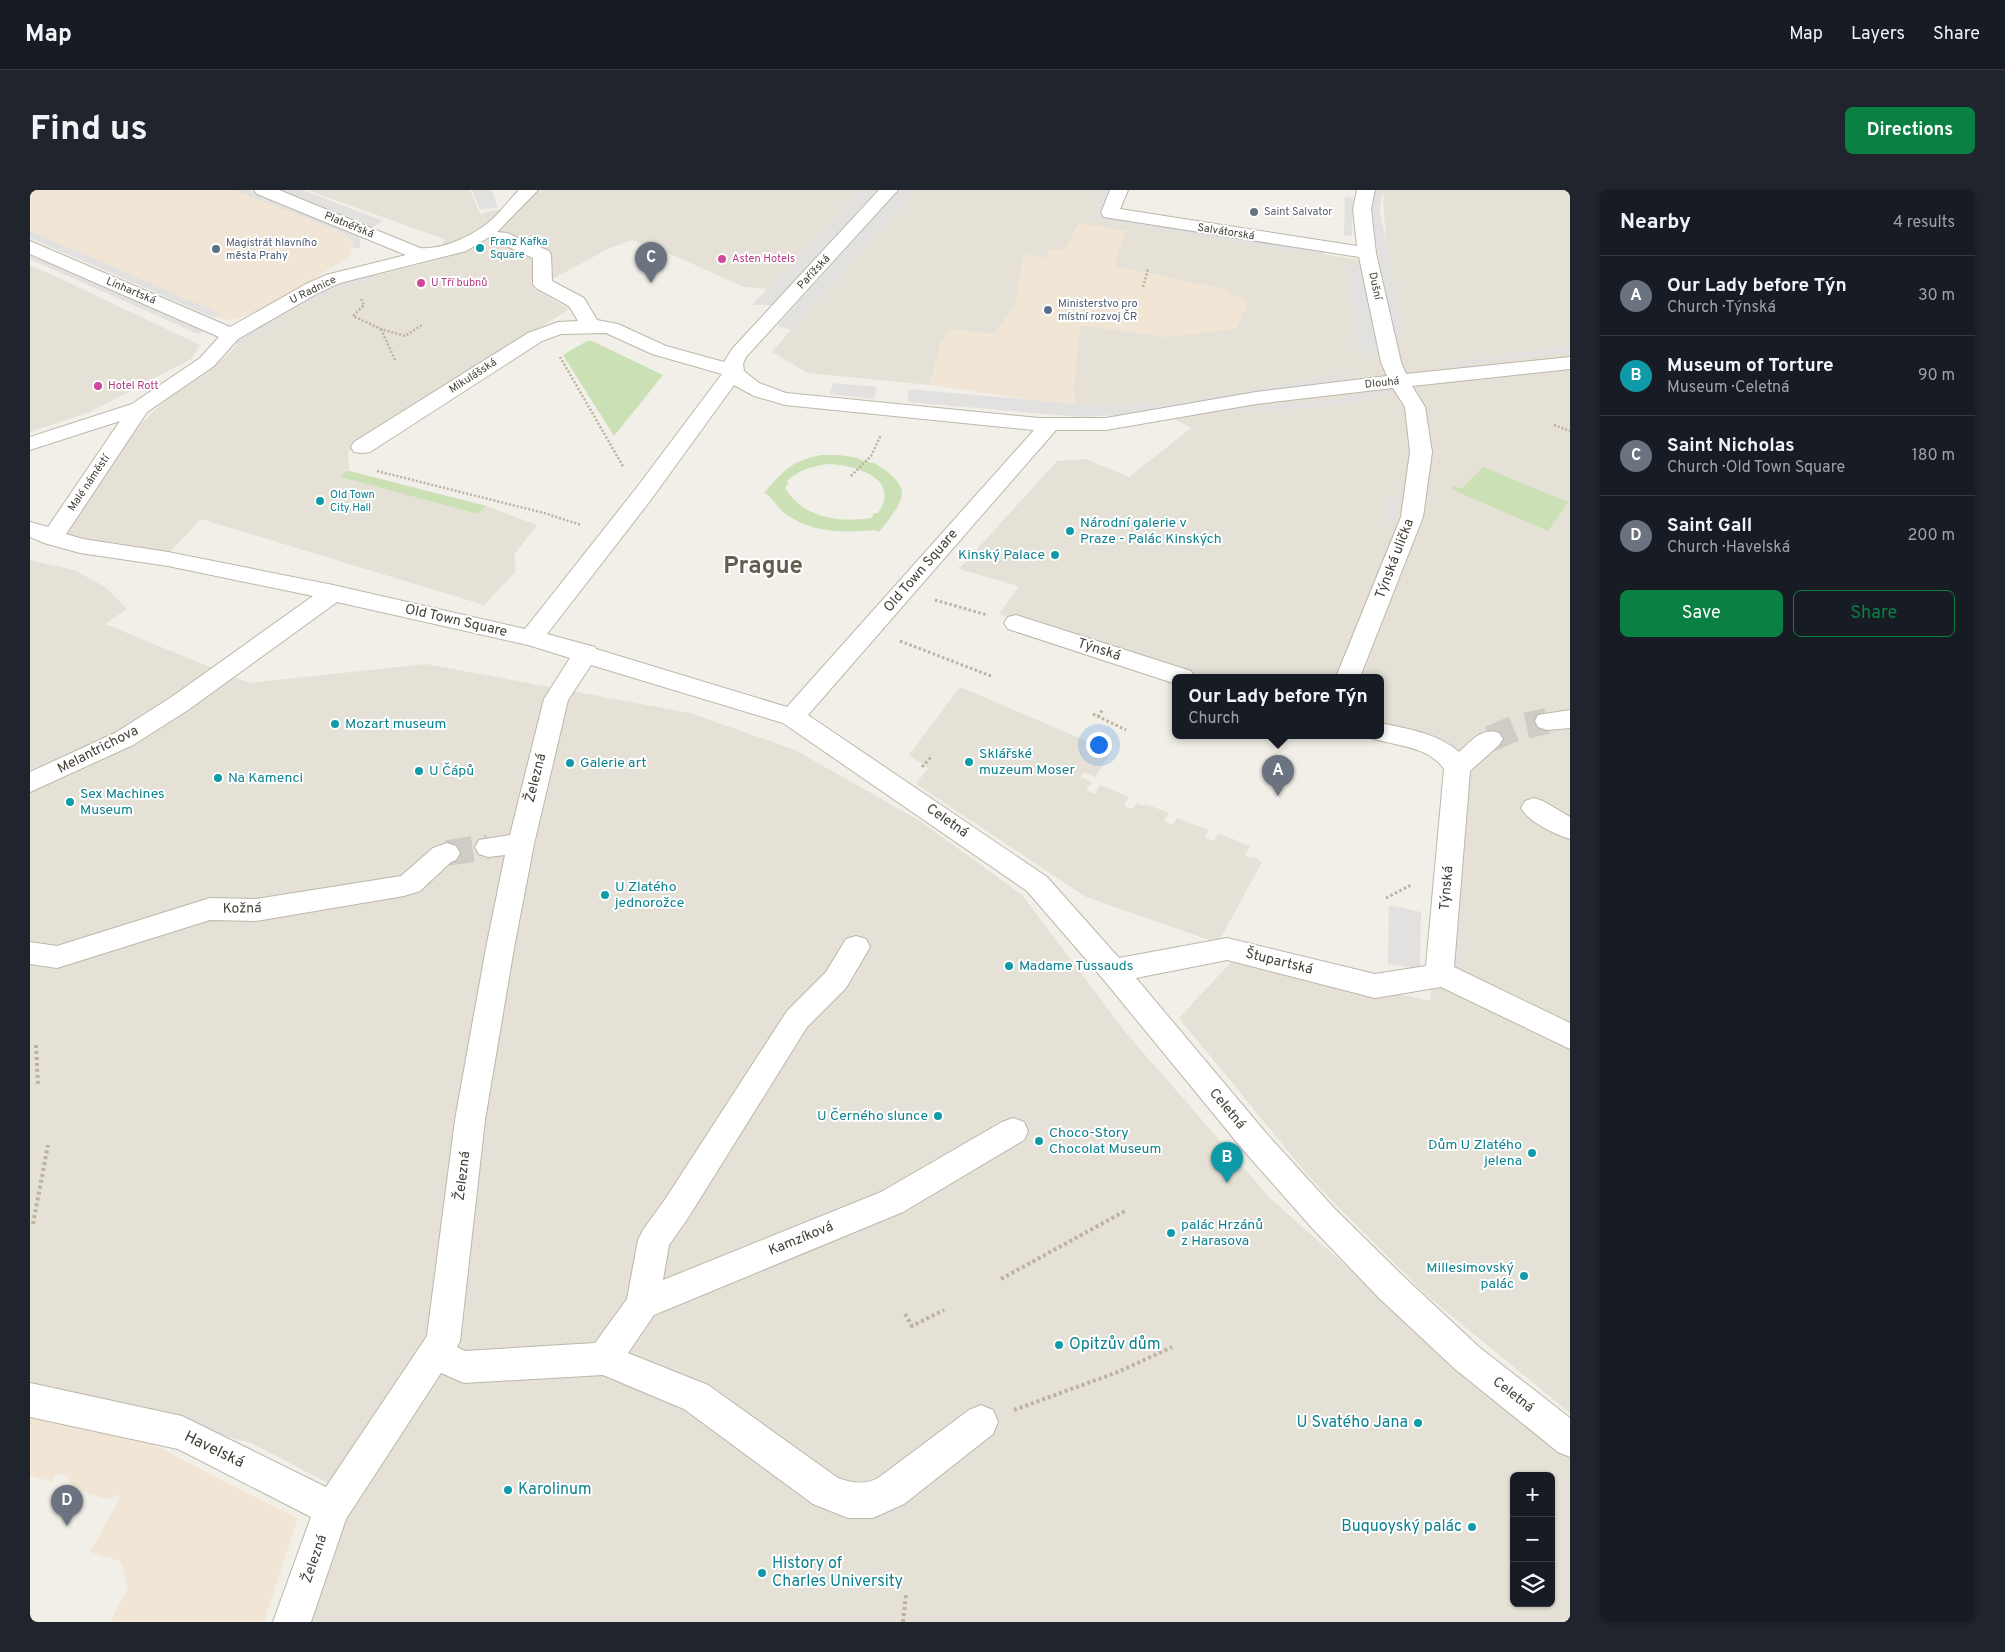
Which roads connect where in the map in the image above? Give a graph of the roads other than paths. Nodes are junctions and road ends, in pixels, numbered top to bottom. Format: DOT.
graph roads {
  1 [pos="263,190"];
  2 [pos="529,190"];
  3 [pos="889,190"];
  4 [pos="1120,190"];
  5 [pos="1366,190"];
  6 [pos="501,237"];
  7 [pos="363,245"];
  8 [pos="30,247"];
  9 [pos="436,253"];
  10 [pos="1367,253"];
  11 [pos="346,276"];
  12 [pos="590,325"];
  13 [pos="231,335"];
  14 [pos="207,362"];
  15 [pos="736,362"];
  16 [pos="1570,363"];
  17 [pos="1399,381"];
  18 [pos="139,408"];
  19 [pos="1050,424"];
  20 [pos="30,444"];
  21 [pos="362,447"];
  22 [pos="30,529"];
  23 [pos="52,538"];
  24 [pos="334,593"];
  25 [pos="1016,623"];
  26 [pos="531,638"];
  27 [pos="586,654"];
  28 [pos="1173,674"];
  29 [pos="1349,674"];
  30 [pos="792,717"];
  31 [pos="1384,733"];
  32 [pos="1490,739"];
  33 [pos="1457,768"];
  34 [pos="30,783"];
  35 [pos="1534,808"];
  36 [pos="1570,829"];
  37 [pos="521,844"];
  38 [pos="488,847"];
  39 [pos="447,853"];
  40 [pos="856,947"];
  41 [pos="30,953"];
  42 [pos="1113,971"];
  43 [pos="1444,974"];
  44 [pos="1570,1037"];
  45 [pos="1013,1131"];
  46 [pos="642,1304"];
  47 [pos="435,1354"];
  48 [pos="604,1359"];
  49 [pos="30,1400"];
  50 [pos="981,1422"];
  51 [pos="1570,1440"];
  52 [pos="332,1509"];
  53 [pos="292,1622"];
  1 -- 7 [label="street, Platnéřská"];
  2 -- 9 [label="street, U Radnice"];
  3 -- 15 [label="street, Pařížská"];
  4 -- 10 [label="street, Salvátorská"];
  5 -- 10 [label="street, Dušní"];
  6 -- 12 [label="street"];
  7 -- 9 [label="street, Platnéřská"];
  7 -- 11 [label="street"];
  8 -- 13 [label="street, Linhartská"];
  9 -- 11 [label="street, U Radnice"];
  10 -- 17 [label="street, Dušní"];
  11 -- 13 [label="street, U Radnice"];
  12 -- 15 [label="street"];
  12 -- 21 [label="street, Mikulášská"];
  13 -- 14 [label="street, U Radnice"];
  14 -- 18 [label="street, Malé náměstí"];
  15 -- 19 [label="street"];
  15 -- 26 [label="street"];
  16 -- 17 [label="street, Dlouhá"];
  17 -- 19 [label="street, Dlouhá"];
  17 -- 29 [label="street, Týnská ulička"];
  18 -- 20 [label="street, Malé náměstí"];
  18 -- 23 [label="street, Malé náměstí"];
  19 -- 30 [label="street, Old Town Square"];
  22 -- 23 [label="street"];
  23 -- 24 [label="street, Old Town Square"];
  24 -- 26 [label="street, Old Town Square"];
  24 -- 34 [label="street, Melantrichova"];
  25 -- 28 [label="street, Týnská"];
  26 -- 27 [label="street, Old Town Square"];
  27 -- 30 [label="street"];
  27 -- 37 [label="street, Železná"];
  30 -- 42 [label="street, Celetná"];
  31 -- 33 [label="street"];
  32 -- 33 [label="street"];
  33 -- 43 [label="street, Týnská"];
  35 -- 36 [label="street"];
  37 -- 38 [label="street"];
  37 -- 47 [label="street, Železná"];
  39 -- 41 [label="street, Kožná"];
  40 -- 46 [label="street"];
  42 -- 43 [label="street, Štupartská"];
  42 -- 51 [label="street, Celetná"];
  43 -- 44 [label="street"];
  45 -- 46 [label="street, Kamzíková"];
  46 -- 48 [label="street"];
  47 -- 48 [label="street"];
  47 -- 52 [label="street, Železná"];
  48 -- 50 [label="street"];
  49 -- 52 [label="street, Havelská"];
  52 -- 53 [label="street, Železná"];
}
